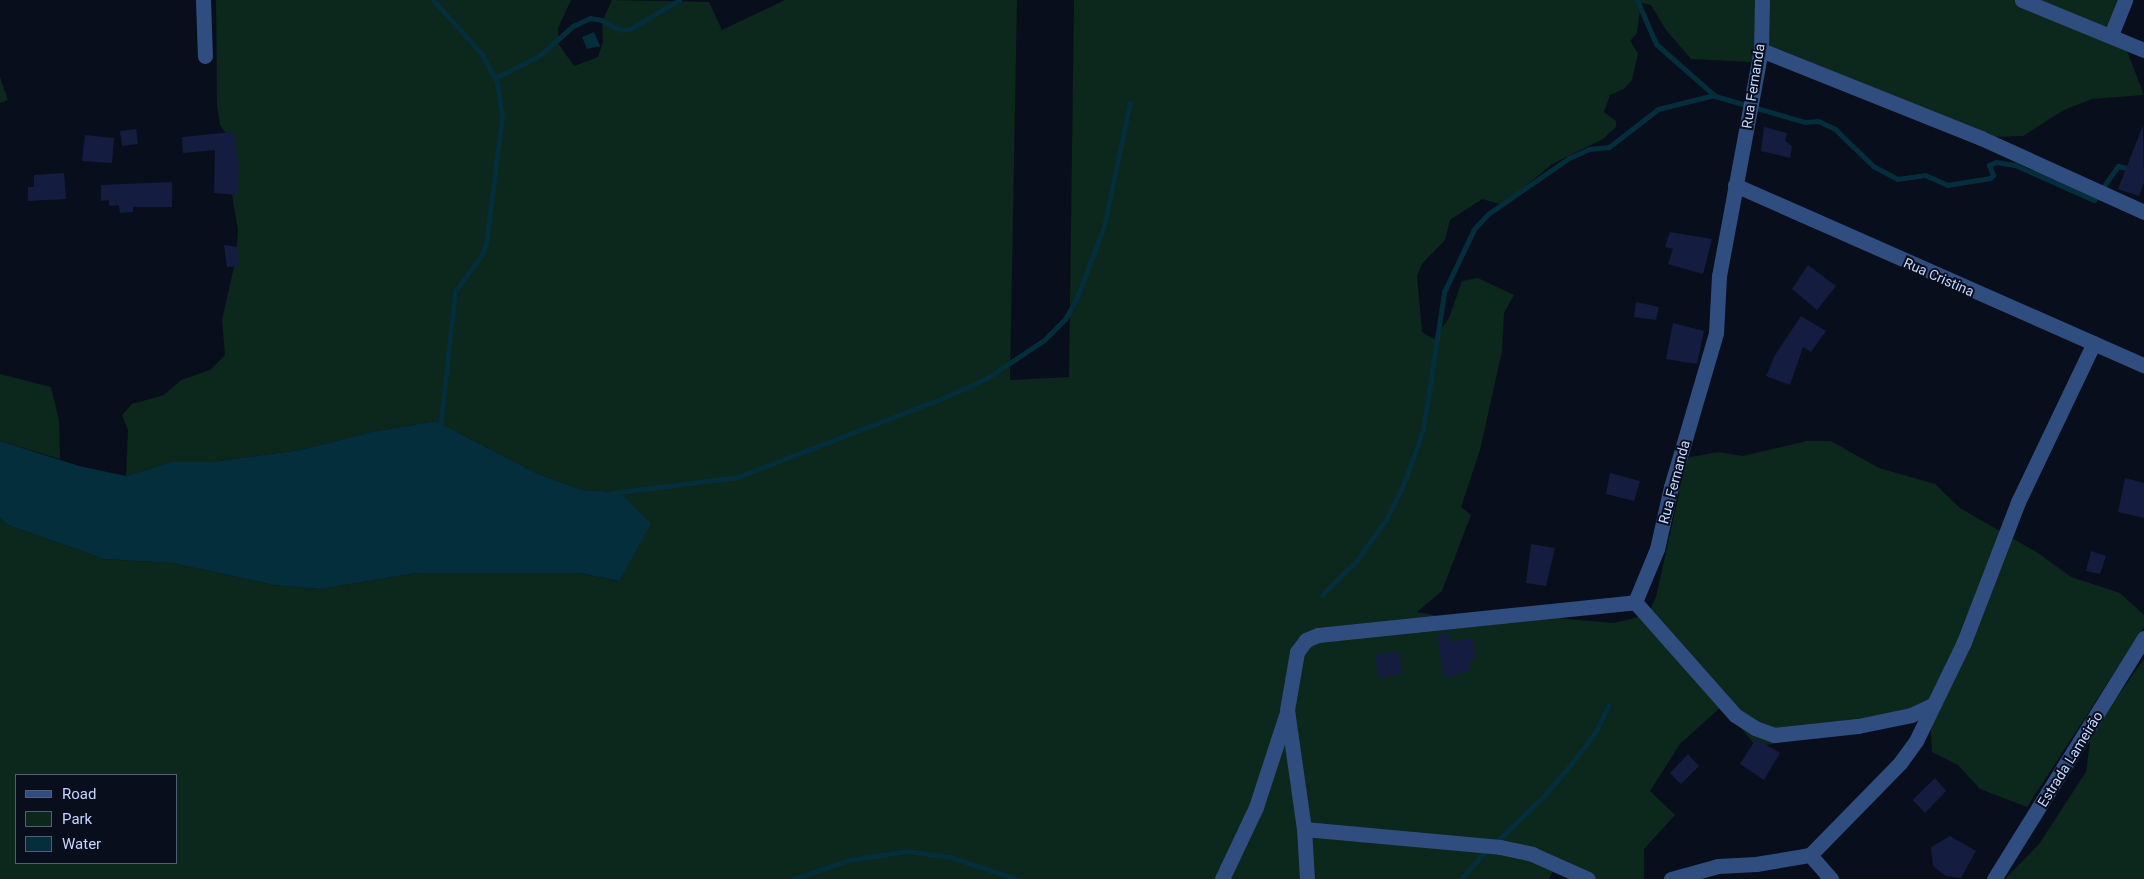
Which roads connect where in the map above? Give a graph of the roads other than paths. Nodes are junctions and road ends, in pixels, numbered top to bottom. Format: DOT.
graph roads {
  1 [pos="203,0"];
  2 [pos="1762,0"];
  3 [pos="2022,0"];
  4 [pos="2125,0"];
  5 [pos="2112,35"];
  6 [pos="1761,50"];
  7 [pos="2144,50"];
  8 [pos="205,56"];
  9 [pos="1735,186"];
  10 [pos="2144,212"];
  11 [pos="2094,343"];
  12 [pos="2144,365"];
  13 [pos="1635,602"];
  14 [pos="2144,638"];
  15 [pos="1932,706"];
  16 [pos="1287,710"];
  17 [pos="1304,829"];
  18 [pos="1810,855"];
  19 [pos="1222,879"];
  20 [pos="1307,879"];
  21 [pos="1588,879"];
  22 [pos="1671,879"];
  23 [pos="1831,879"];
  24 [pos="1994,879"];
  1 -- 8 [label="street"];
  2 -- 6 [label="street, Rua Fernanda"];
  3 -- 5 [label="street"];
  4 -- 5 [label="street"];
  5 -- 7 [label="street"];
  6 -- 9 [label="street, Rua Fernanda"];
  6 -- 10 [label="street"];
  9 -- 11 [label="street, Rua Cristina"];
  9 -- 13 [label="street, Rua Fernanda"];
  11 -- 12 [label="street, Rua Cristina"];
  11 -- 15 [label="street"];
  13 -- 15 [label="street"];
  13 -- 16 [label="street"];
  14 -- 24 [label="street, Estrada Lameirão"];
  15 -- 18 [label="street"];
  16 -- 17 [label="street"];
  16 -- 19 [label="street"];
  17 -- 20 [label="street"];
  17 -- 21 [label="street"];
  18 -- 22 [label="street"];
  18 -- 23 [label="street"];
}
